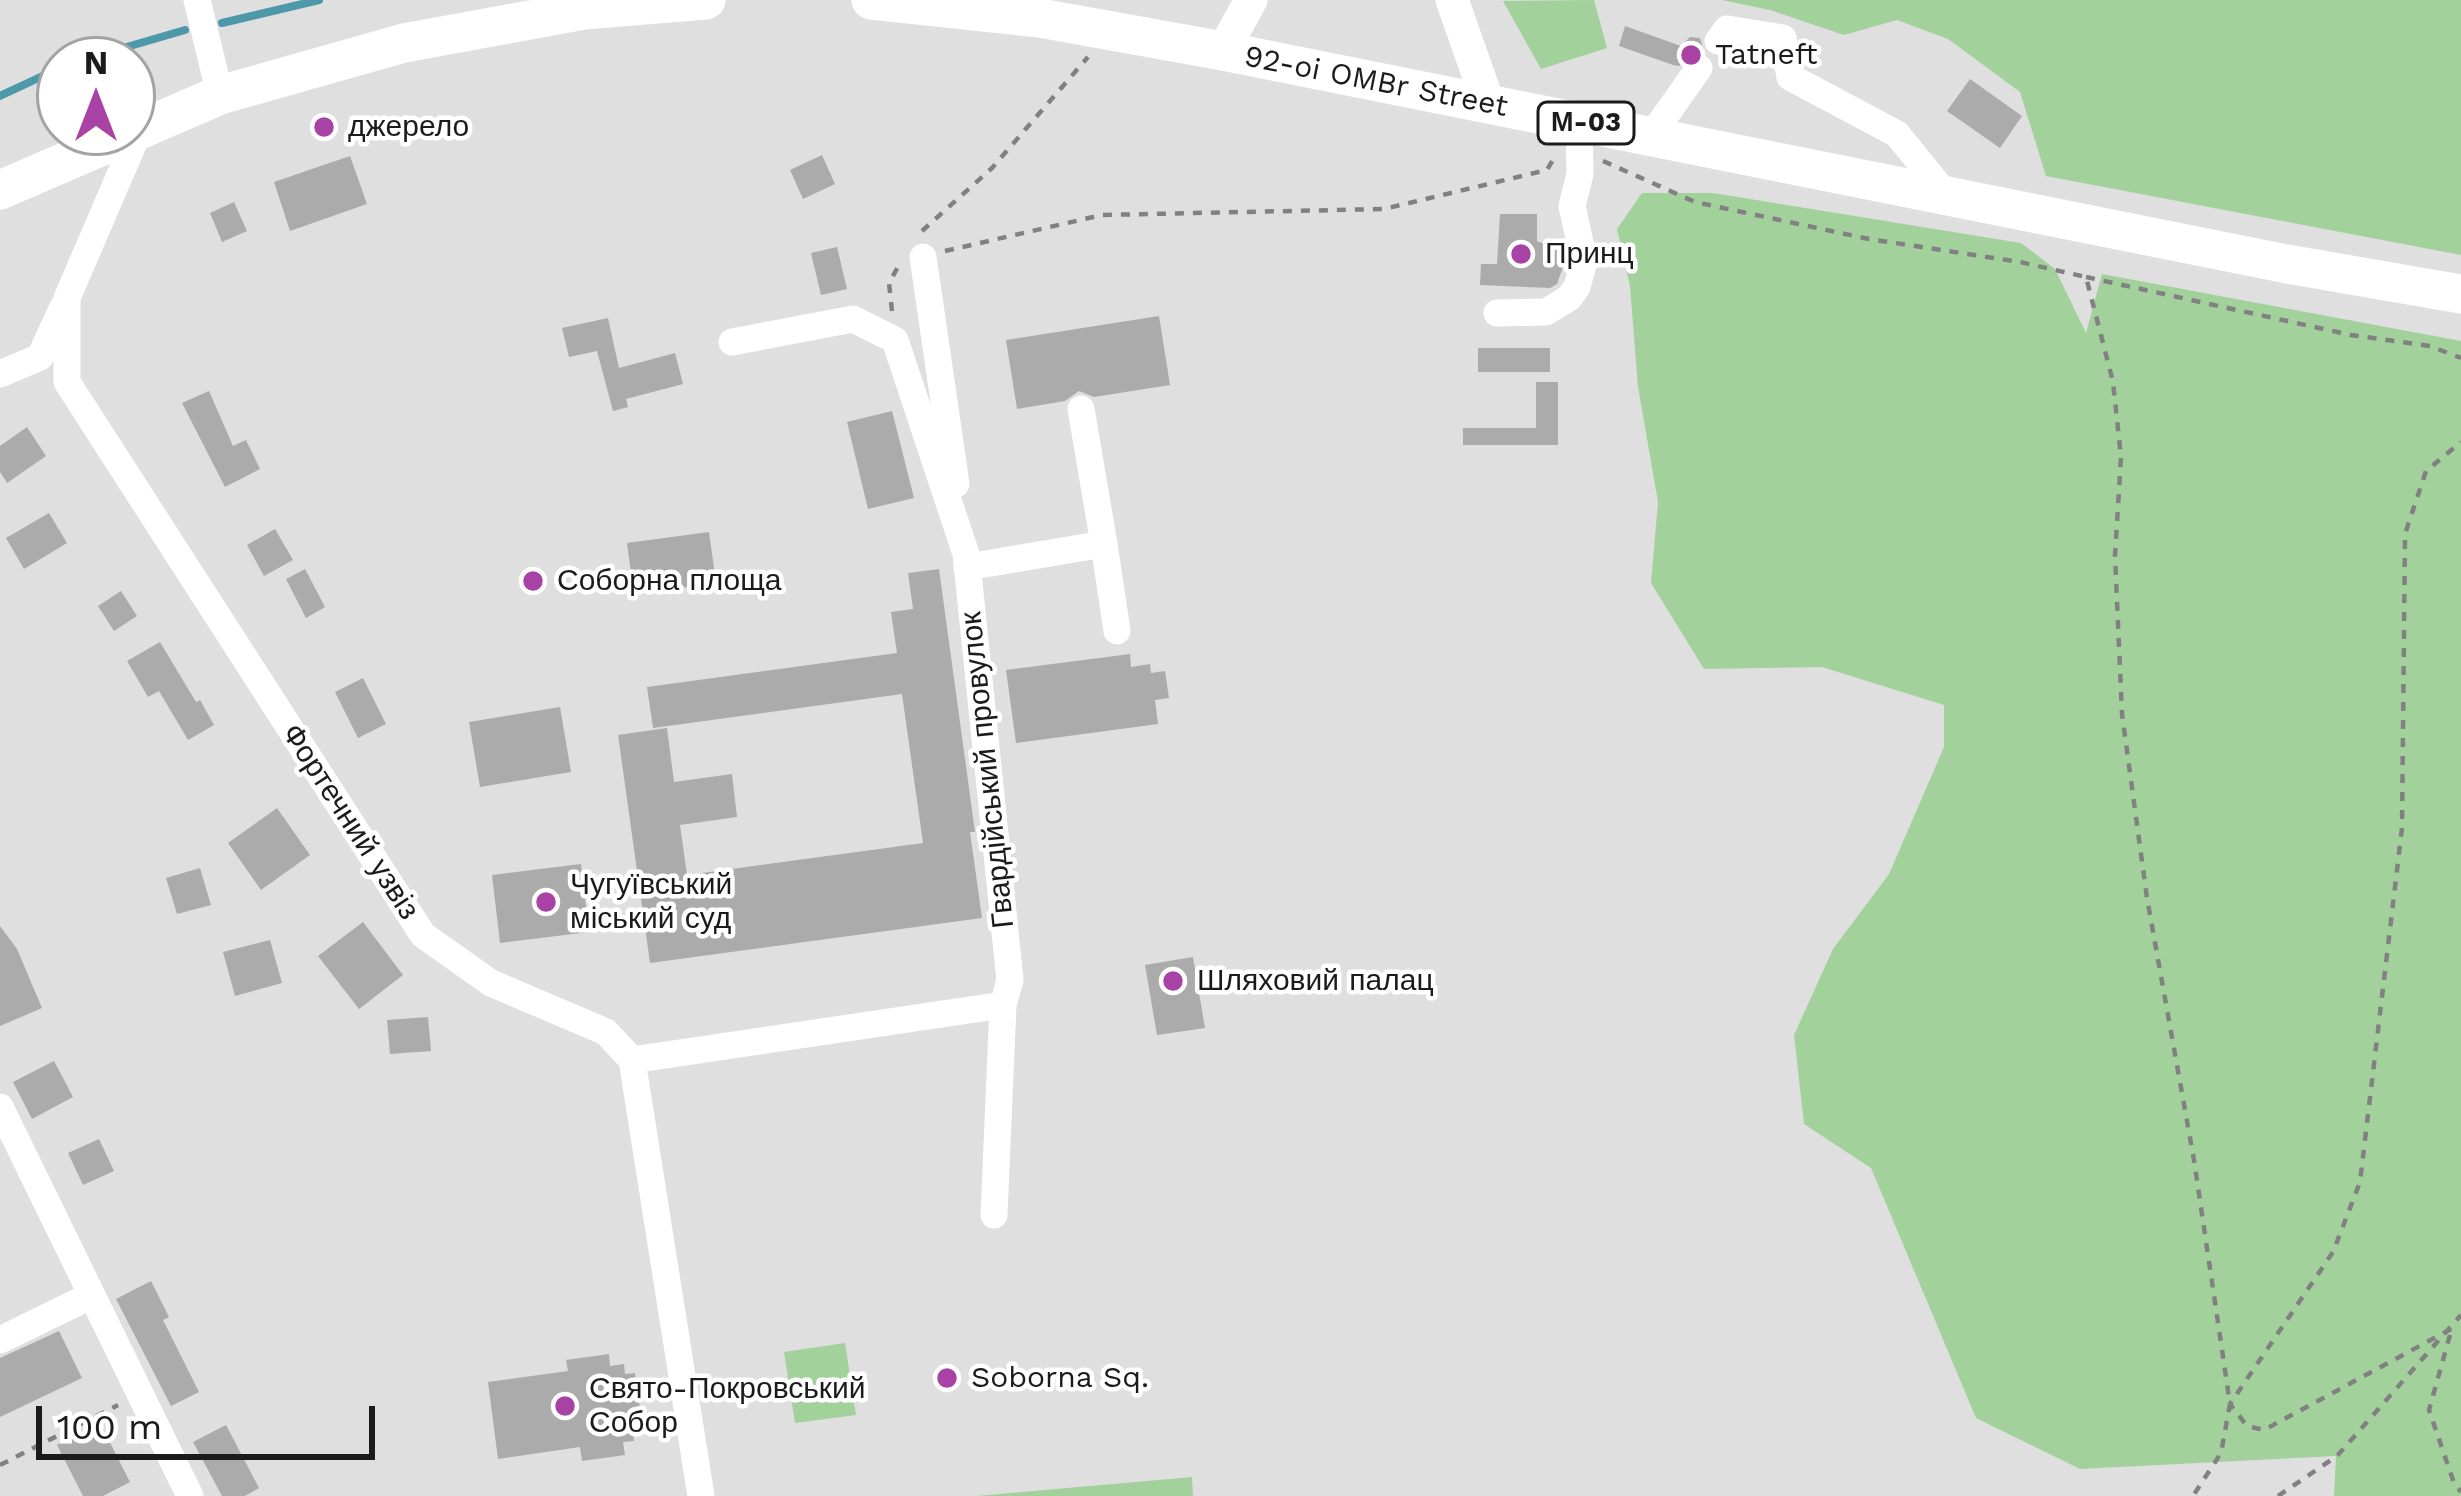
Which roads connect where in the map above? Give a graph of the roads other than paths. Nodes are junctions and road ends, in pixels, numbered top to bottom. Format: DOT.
graph roads {
  1 [pos="197,0"];
  2 [pos="706,0"];
  3 [pos="872,0"];
  4 [pos="1251,0"];
  5 [pos="1452,0"];
  6 [pos="1718,41"];
  7 [pos="1223,51"];
  8 [pos="1699,68"];
  9 [pos="220,95"];
  10 [pos="1489,105"];
  11 [pos="156,125"];
  12 [pos="1578,132"];
  13 [pos="1651,136"];
  14 [pos="82,156"];
  15 [pos="128,156"];
  16 [pos="0,190"];
  17 [pos="1948,197"];
  18 [pos="923,256"];
  19 [pos="2461,294"];
  20 [pos="67,298"];
  21 [pos="1497,313"];
  22 [pos="732,342"];
  23 [pos="0,374"];
  24 [pos="1081,409"];
  25 [pos="1104,544"];
  26 [pos="966,560"];
  27 [pos="1118,631"];
  28 [pos="1003,1005"];
  29 [pos="632,1060"];
  30 [pos="0,1107"];
  31 [pos="994,1215"];
  32 [pos="90,1296"];
  33 [pos="0,1340"];
  34 [pos="190,1496"];
  35 [pos="701,1496"];
  1 -- 9 [label="street"];
  2 -- 9 [label="highway"];
  3 -- 7 [label="highway, 92-oi OMBr Street / М-03"];
  4 -- 7 [label="main road"];
  5 -- 10 [label="main road"];
  6 -- 17 [label="street"];
  7 -- 10 [label="highway, 92-oi OMBr Street / М-03"];
  8 -- 13 [label="street"];
  9 -- 11 [label="highway"];
  10 -- 12 [label="highway, 92-oi OMBr Street / М-03"];
  12 -- 13 [label="highway, 92-oi OMBr Street / М-03"];
  12 -- 21 [label="street"];
  13 -- 17 [label="highway, 92-oi OMBr Street / М-03"];
  14 -- 16 [label="highway"];
  15 -- 20 [label="street, Фортечний узвіз"];
  17 -- 19 [label="highway, М-03"];
  18 -- 26 [label="street"];
  20 -- 23 [label="street, Фортечний узвіз"];
  20 -- 29 [label="street, Фортечний узвіз"];
  22 -- 26 [label="street, Гвардійський провулок"];
  24 -- 25 [label="street"];
  25 -- 26 [label="street"];
  25 -- 27 [label="street"];
  26 -- 28 [label="street, Гвардійський провулок"];
  28 -- 29 [label="street"];
  28 -- 31 [label="street, Гвардійський провулок"];
  29 -- 35 [label="street"];
  30 -- 32 [label="street"];
  32 -- 33 [label="street"];
  32 -- 34 [label="street"];
}
